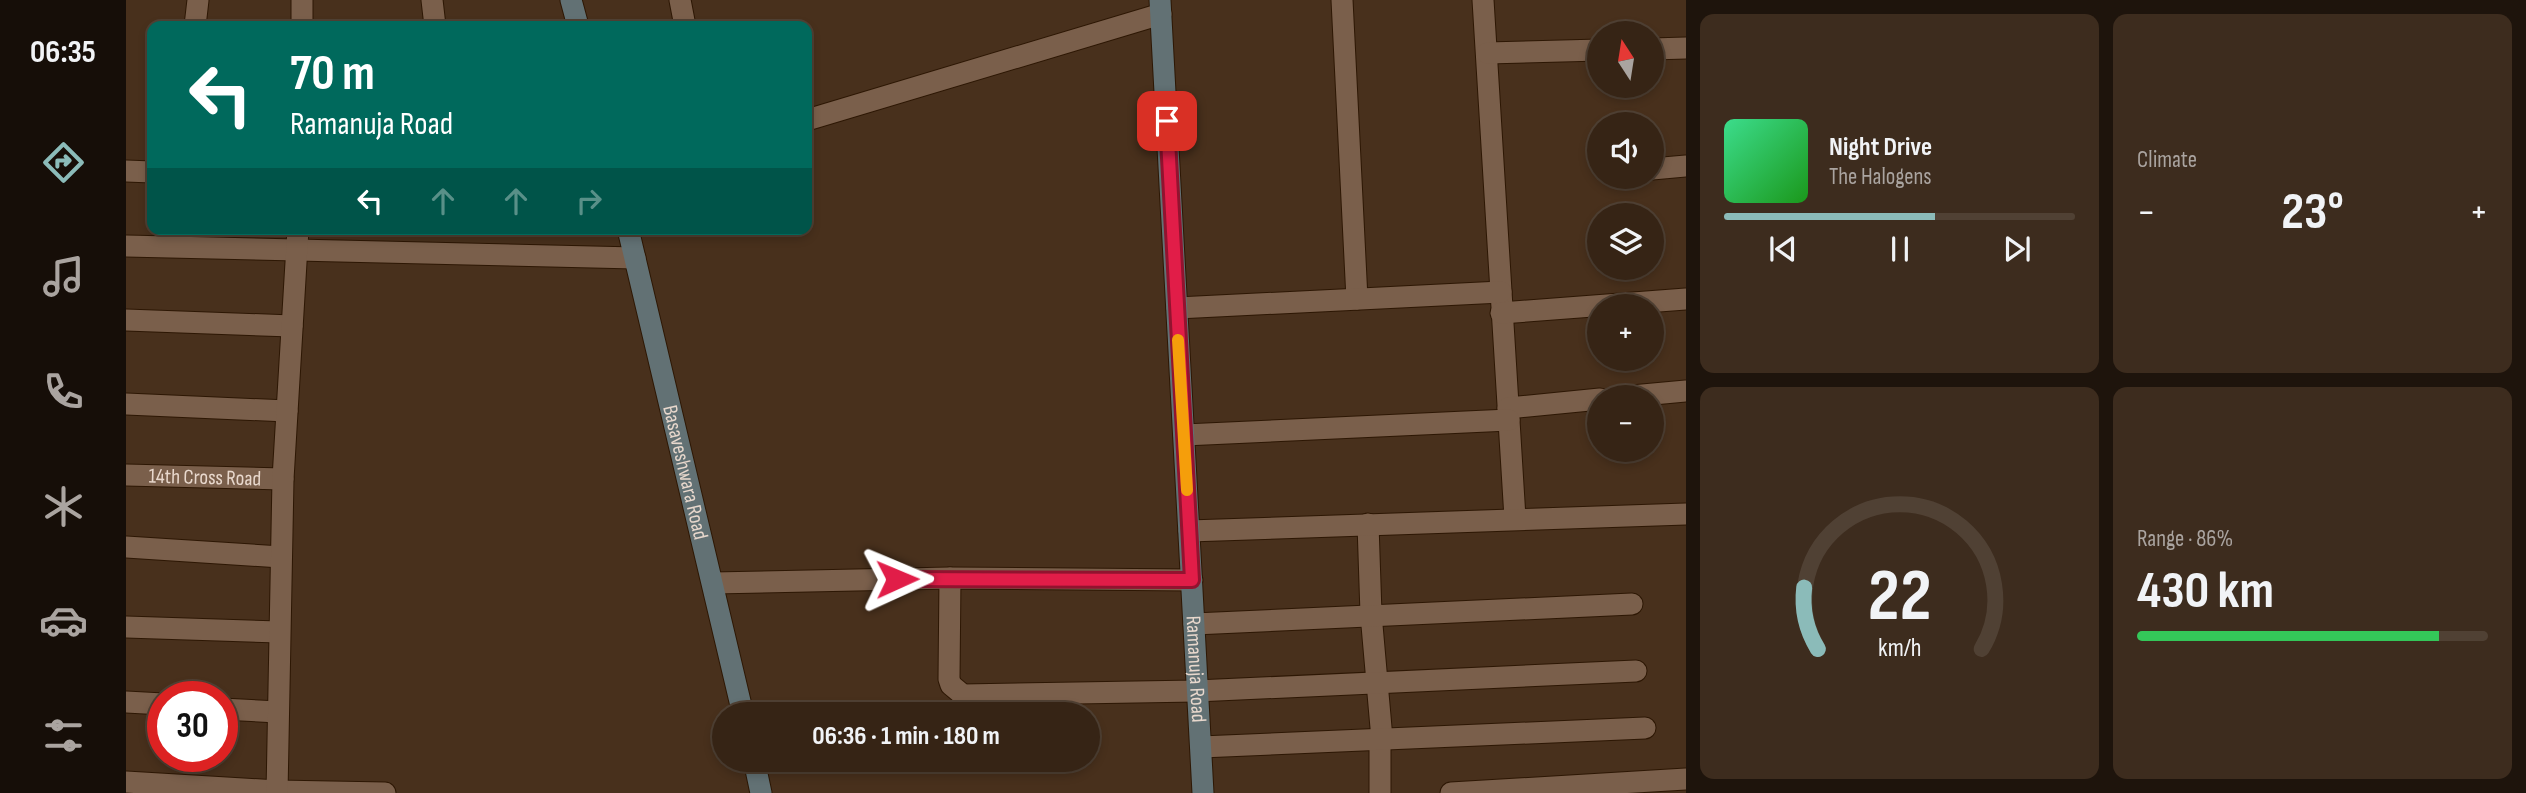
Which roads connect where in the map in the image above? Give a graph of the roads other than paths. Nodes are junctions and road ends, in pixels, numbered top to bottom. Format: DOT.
graph roads {
  1 [pos="198,0"];
  2 [pos="302,0"];
  3 [pos="432,0"];
  4 [pos="571,0"];
  5 [pos="680,0"];
  6 [pos="1342,0"];
  7 [pos="1483,0"];
  8 [pos="1161,7"];
  9 [pos="196,21"];
  10 [pos="302,21"];
  11 [pos="434,21"];
  12 [pos="577,21"];
  13 [pos="684,21"];
  14 [pos="1686,48"];
  15 [pos="1664,49"];
  16 [pos="1587,50"];
  17 [pos="1487,53"];
  18 [pos="812,118"];
  19 [pos="1686,166"];
  20 [pos="1664,168"];
  21 [pos="126,171"];
  22 [pos="147,172"];
  23 [pos="298,235"];
  24 [pos="629,235"];
  25 [pos="126,246"];
  26 [pos="297,252"];
  27 [pos="635,258"];
  28 [pos="1357,299"];
  29 [pos="1686,299"];
  30 [pos="1501,302"];
  31 [pos="1177,308"];
  32 [pos="126,320"];
  33 [pos="292,326"];
  34 [pos="1686,391"];
  35 [pos="1664,393"];
  36 [pos="1587,401"];
  37 [pos="126,404"];
  38 [pos="287,411"];
  39 [pos="1508,414"];
  40 [pos="1184,435"];
  41 [pos="126,475"];
  42 [pos="283,480"];
  43 [pos="1686,514"];
  44 [pos="1515,518"];
  45 [pos="1368,524"];
  46 [pos="1189,531"];
  47 [pos="126,547"];
  48 [pos="281,557"];
  49 [pos="950,578"];
  50 [pos="1192,580"];
  51 [pos="713,583"];
  52 [pos="1632,604"];
  53 [pos="1371,614"];
  54 [pos="1194,624"];
  55 [pos="126,627"];
  56 [pos="279,632"];
  57 [pos="1636,671"];
  58 [pos="1377,683"];
  59 [pos="1196,691"];
  60 [pos="126,702"];
  61 [pos="740,702"];
  62 [pos="147,703"];
  63 [pos="238,710"];
  64 [pos="278,712"];
  65 [pos="1645,728"];
  66 [pos="1380,739"];
  67 [pos="1201,747"];
  68 [pos="757,772"];
  69 [pos="1686,779"];
  70 [pos="126,782"];
  71 [pos="277,792"];
  72 [pos="385,793"];
  73 [pos="761,793"];
  74 [pos="1203,793"];
  75 [pos="1380,793"];
  76 [pos="1451,793"];
  1 -- 9 [label="street"];
  2 -- 10 [label="street"];
  3 -- 11 [label="street"];
  4 -- 12 [label="street"];
  5 -- 13 [label="street"];
  6 -- 28 [label="street"];
  7 -- 17 [label="street"];
  8 -- 18 [label="street"];
  8 -- 31 [label="street, Ramanuja Road"];
  14 -- 15 [label="street"];
  16 -- 17 [label="street"];
  17 -- 30 [label="street"];
  19 -- 20 [label="street"];
  21 -- 22 [label="street"];
  23 -- 26 [label="street"];
  24 -- 27 [label="street, Basaveshwara Road"];
  25 -- 26 [label="street"];
  26 -- 27 [label="street"];
  26 -- 33 [label="street"];
  27 -- 51 [label="street, Basaveshwara Road"];
  28 -- 30 [label="street"];
  28 -- 31 [label="street"];
  29 -- 30 [label="street"];
  30 -- 39 [label="street"];
  31 -- 40 [label="street, Ramanuja Road"];
  32 -- 33 [label="street"];
  33 -- 38 [label="street"];
  34 -- 35 [label="street"];
  36 -- 39 [label="street"];
  37 -- 38 [label="street"];
  38 -- 42 [label="street"];
  39 -- 40 [label="street"];
  39 -- 44 [label="street"];
  40 -- 46 [label="street, Ramanuja Road"];
  41 -- 42 [label="street, 14th Cross Road"];
  42 -- 48 [label="street"];
  43 -- 44 [label="street"];
  44 -- 45 [label="street"];
  45 -- 46 [label="street"];
  45 -- 53 [label="street"];
  46 -- 50 [label="street, Ramanuja Road"];
  47 -- 48 [label="street"];
  48 -- 56 [label="street"];
  49 -- 50 [label="street"];
  49 -- 51 [label="street"];
  49 -- 59 [label="street"];
  50 -- 54 [label="street, Ramanuja Road"];
  51 -- 61 [label="street, Basaveshwara Road"];
  52 -- 53 [label="street"];
  53 -- 54 [label="street"];
  53 -- 58 [label="street"];
  54 -- 59 [label="street, Ramanuja Road"];
  55 -- 56 [label="street"];
  56 -- 64 [label="street"];
  57 -- 58 [label="street"];
  58 -- 59 [label="street"];
  58 -- 66 [label="street"];
  59 -- 67 [label="street, Ramanuja Road"];
  60 -- 62 [label="street"];
  63 -- 64 [label="street"];
  64 -- 71 [label="street"];
  65 -- 66 [label="street"];
  66 -- 67 [label="street"];
  66 -- 75 [label="street"];
  67 -- 74 [label="street, Ramanuja Road"];
  68 -- 73 [label="street"];
  69 -- 76 [label="street"];
  70 -- 71 [label="street"];
  71 -- 72 [label="street"];
}
